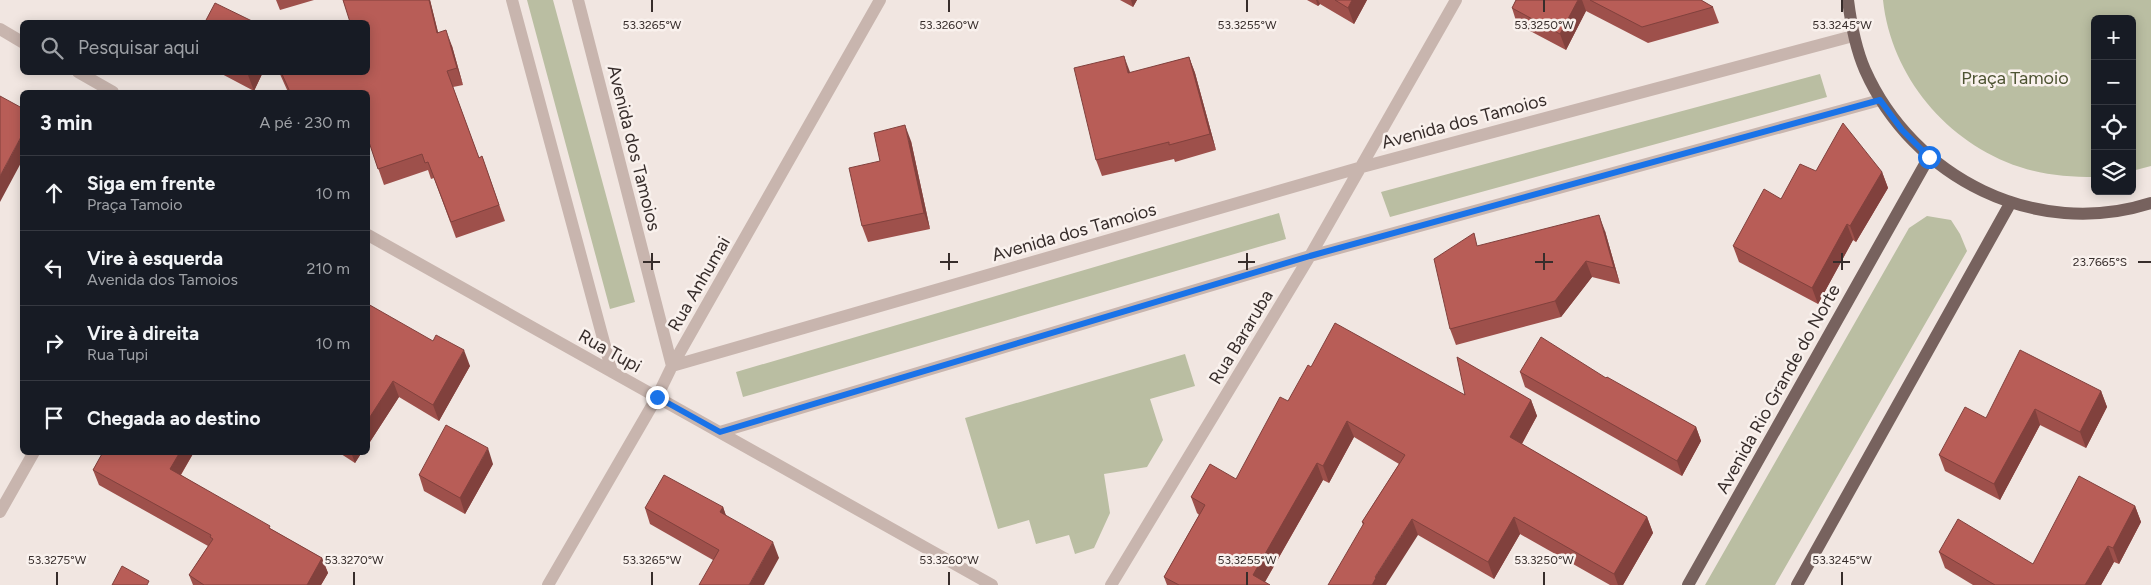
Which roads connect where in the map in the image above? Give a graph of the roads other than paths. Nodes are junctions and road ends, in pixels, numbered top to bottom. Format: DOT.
graph roads {
  1 [pos="512,0"];
  2 [pos="578,0"];
  3 [pos="880,0"];
  4 [pos="1456,0"];
  5 [pos="1848,0"];
  6 [pos="0,29"];
  7 [pos="1853,36"];
  8 [pos="20,41"];
  9 [pos="83,75"];
  10 [pos="110,90"];
  11 [pos="1880,100"];
  12 [pos="1929,157"];
  13 [pos="1362,167"];
  14 [pos="2011,202"];
  15 [pos="2151,204"];
  16 [pos="370,236"];
  17 [pos="1310,256"];
  18 [pos="672,366"];
  19 [pos="612,372"];
  20 [pos="657,397"];
  21 [pos="720,432"];
  22 [pos="32,455"];
  23 [pos="0,512"];
  24 [pos="548,585"];
  25 [pos="992,585"];
  26 [pos="1111,585"];
  27 [pos="1688,585"];
  28 [pos="1797,585"];
  1 -- 19 [label="street"];
  2 -- 18 [label="street, Avenida dos Tamoios"];
  3 -- 18 [label="street, Rua Anhumai"];
  4 -- 13 [label="street, Rua Bararuba"];
  5 -- 7 [label="main road"];
  6 -- 8 [label="street"];
  7 -- 11 [label="main road"];
  7 -- 13 [label="street, Avenida dos Tamoios"];
  9 -- 10 [label="street"];
  11 -- 12 [label="main road"];
  11 -- 17 [label="street"];
  12 -- 14 [label="main road"];
  12 -- 27 [label="main road, Avenida Rio Grande do Norte"];
  13 -- 17 [label="street, Rua Bararuba"];
  13 -- 18 [label="street, Avenida dos Tamoios"];
  14 -- 15 [label="main road"];
  14 -- 28 [label="main road"];
  16 -- 19 [label="street, Rua Tupi"];
  17 -- 21 [label="street"];
  17 -- 26 [label="street, Rua Bararuba"];
  18 -- 20 [label="street, Rua Anhumai"];
  19 -- 20 [label="street, Rua Tupi"];
  20 -- 21 [label="street, Rua Tupi"];
  20 -- 24 [label="street, Rua Anhumai"];
  21 -- 25 [label="street, Rua Tupi"];
  22 -- 23 [label="street"];
}
